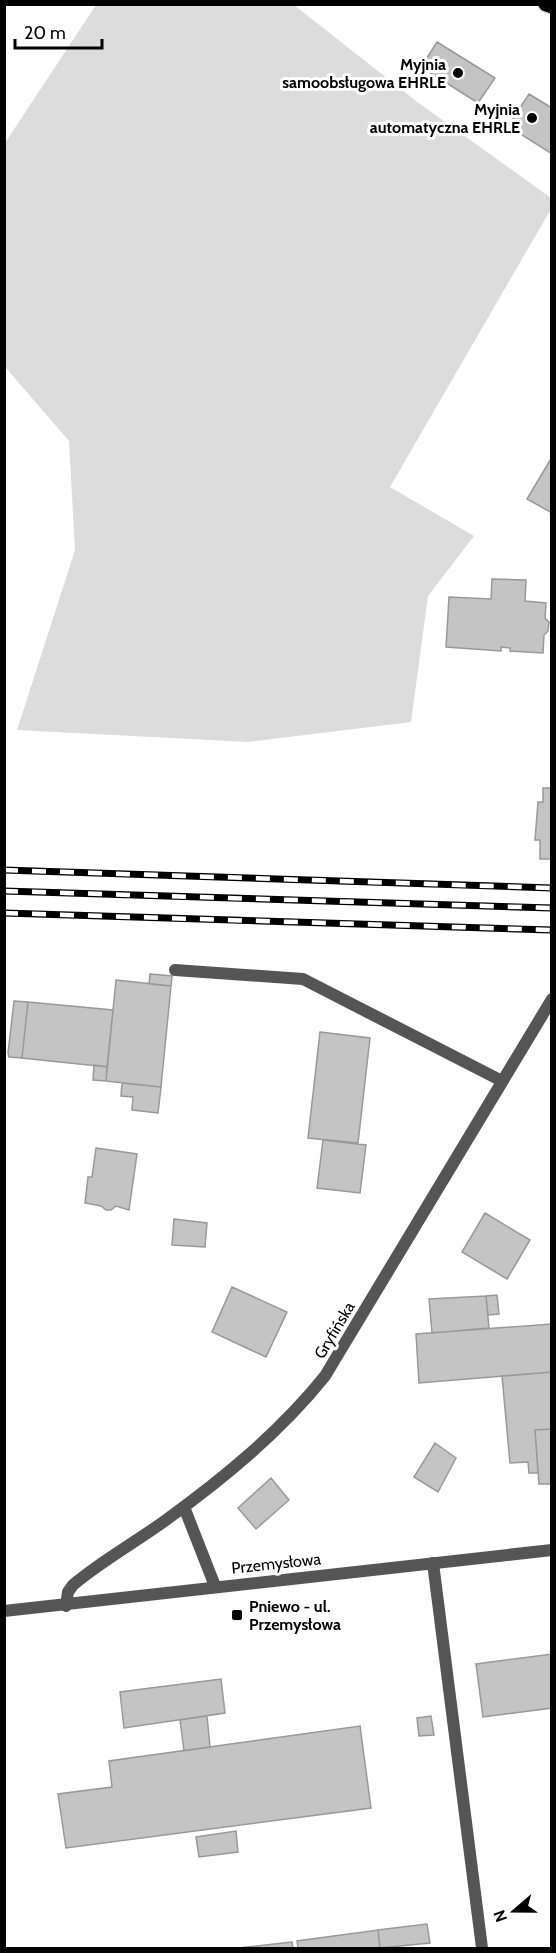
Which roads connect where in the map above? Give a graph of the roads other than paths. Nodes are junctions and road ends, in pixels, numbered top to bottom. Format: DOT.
graph roads {
  1 [pos="546,4"];
  2 [pos="552,6"];
  3 [pos="175,970"];
  4 [pos="552,999"];
  5 [pos="502,1081"];
  6 [pos="184,1507"];
  7 [pos="552,1550"];
  8 [pos="433,1563"];
  9 [pos="215,1586"];
  10 [pos="66,1606"];
  11 [pos="4,1611"];
  12 [pos="482,1948"];
  1 -- 2 [label="main road"];
  3 -- 5 [label="street"];
  4 -- 5 [label="street, Gryfińska"];
  5 -- 6 [label="street, Gryfińska"];
  6 -- 9 [label="street"];
  6 -- 10 [label="street, Gryfińska"];
  7 -- 8 [label="street, Przemysłowa"];
  8 -- 9 [label="street, Przemysłowa"];
  8 -- 12 [label="street"];
  9 -- 10 [label="street, Przemysłowa"];
  10 -- 11 [label="street, Przemysłowa"];
}
